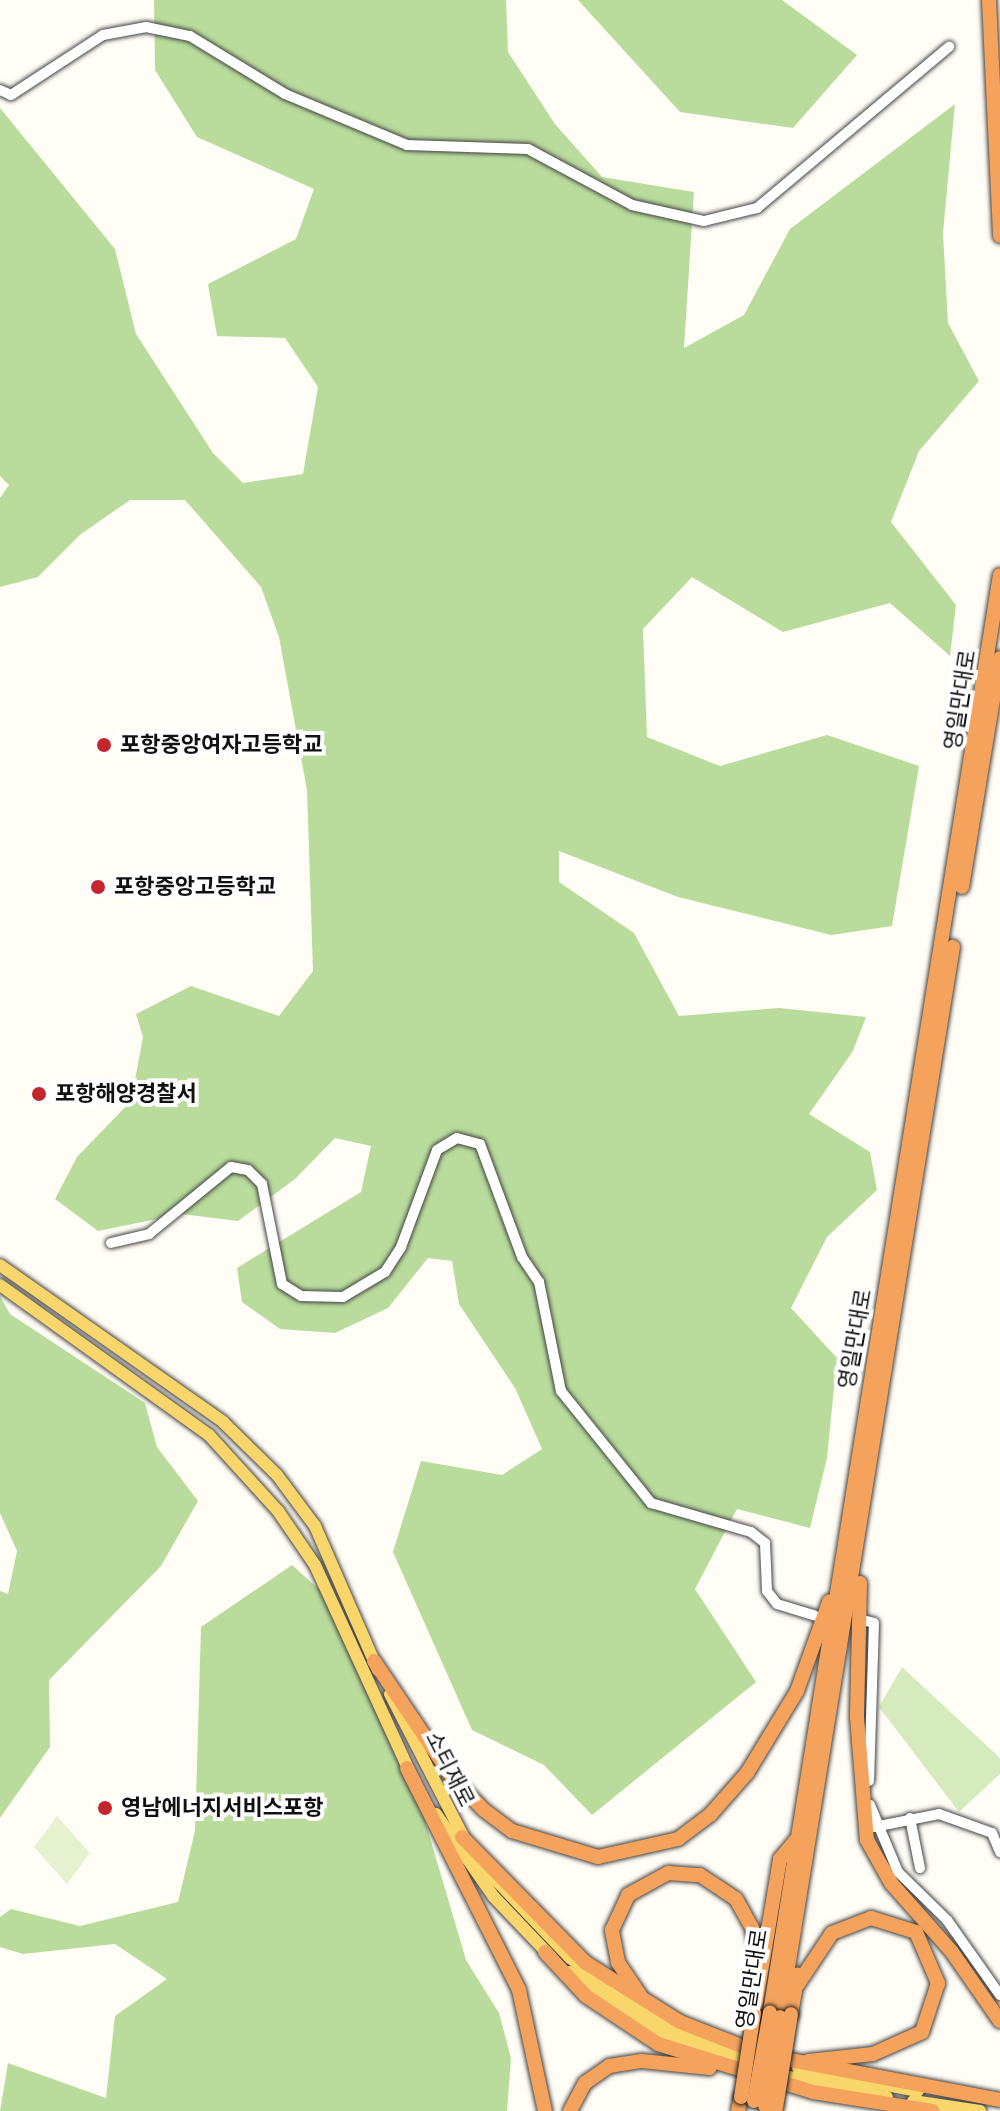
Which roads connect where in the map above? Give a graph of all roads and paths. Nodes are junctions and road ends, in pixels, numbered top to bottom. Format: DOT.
graph roads {
  1 [pos="989,0"];
  2 [pos="994,37"];
  3 [pos="949,47"];
  4 [pos="0,90"];
  5 [pos="1000,236"];
  6 [pos="1000,575"];
  7 [pos="1000,658"];
  8 [pos="111,1243"];
  9 [pos="0,1265"];
  10 [pos="0,1285"];
  11 [pos="862,1528"];
  12 [pos="842,1568"];
  13 [pos="814,1615"];
  14 [pos="863,1620"];
  15 [pos="374,1661"];
  16 [pos="407,1768"];
  17 [pos="910,1818"];
  18 [pos="874,1827"];
  19 [pos="996,1830"];
  20 [pos="462,1837"];
  21 [pos="803,1838"];
  22 [pos="1000,1852"];
  23 [pos="920,1868"];
  24 [pos="545,1952"];
  25 [pos="760,1971"];
  26 [pos="798,1984"];
  27 [pos="1000,1995"];
  28 [pos="656,2009"];
  29 [pos="774,2014"];
  30 [pos="1000,2021"];
  31 [pos="795,2062"];
  32 [pos="733,2069"];
  33 [pos="804,2089"];
  34 [pos="1000,2102"];
  35 [pos="758,2107"];
  36 [pos="545,2111"];
  37 [pos="570,2111"];
  38 [pos="865,2111"];
  39 [pos="933,2111"];
  40 [pos="980,2111"];
  1 -- 2 [label="highway"];
  2 -- 5 [label="highway"];
  3 -- 4 [label="street"];
  6 -- 12 [label="highway, 영일만대로"];
  7 -- 11 [label="highway, 영일만대로"];
  8 -- 13 [label="street"];
  9 -- 15 [label="main road, 소티재로"];
  10 -- 16 [label="main road, 소티재로"];
  11 -- 21 [label="highway, 영일만대로"];
  11 -- 30 [label="highway"];
  12 -- 15 [label="highway"];
  12 -- 21 [label="highway, 영일만대로"];
  14 -- 18 [label="street"];
  15 -- 20 [label="main road, 소티재로"];
  16 -- 24 [label="main road, 소티재로"];
  16 -- 36 [label="highway"];
  17 -- 18 [label="street"];
  17 -- 19 [label="street"];
  17 -- 23 [label="street"];
  18 -- 27 [label="street"];
  19 -- 22 [label="street"];
  20 -- 28 [label="highway"];
  20 -- 34 [label="main road, 소티재로"];
  21 -- 25 [label="highway"];
  21 -- 26 [label="highway"];
  21 -- 29 [label="highway, 영일만대로"];
  24 -- 32 [label="highway"];
  24 -- 40 [label="main road, 소티재로"];
  25 -- 28 [label="highway"];
  25 -- 29 [label="highway"];
  26 -- 29 [label="highway"];
  26 -- 31 [label="highway"];
  28 -- 31 [label="highway"];
  29 -- 35 [label="highway, 영일만대로, bridge"];
  29 -- 35 [label="highway, bridge"];
  31 -- 34 [label="highway"];
  32 -- 33 [label="highway"];
  32 -- 37 [label="highway"];
  33 -- 38 [label="highway"];
  33 -- 39 [label="highway"];
}
